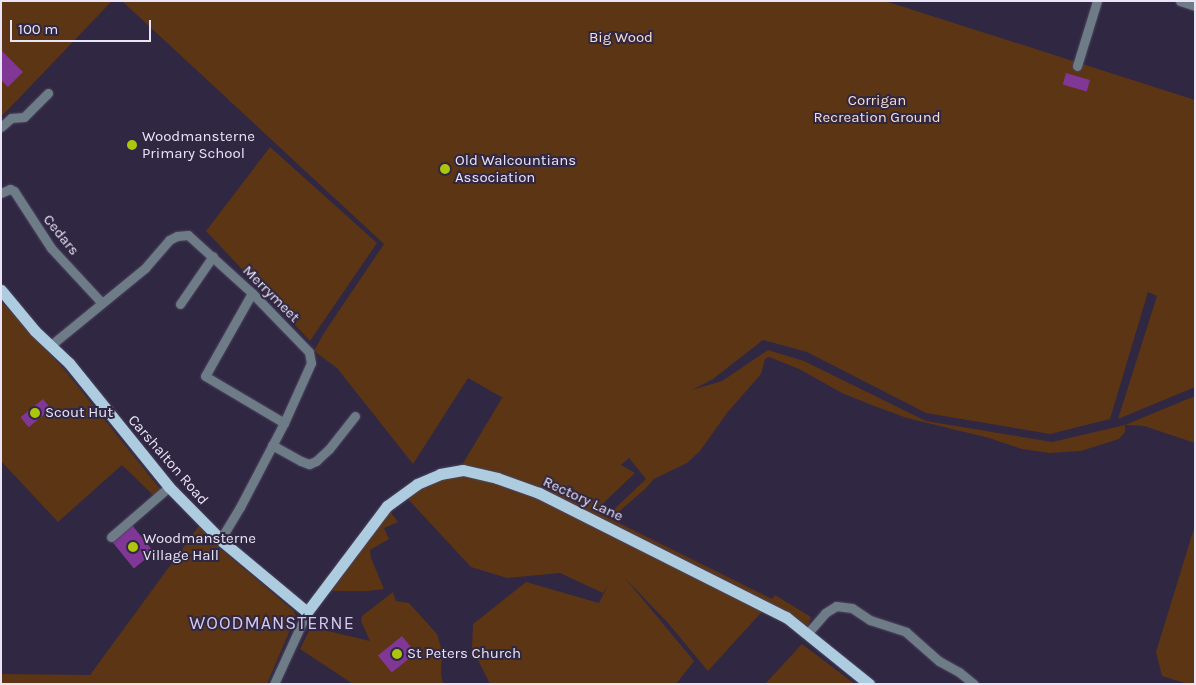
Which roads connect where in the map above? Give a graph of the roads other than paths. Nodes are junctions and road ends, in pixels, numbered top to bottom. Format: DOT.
graph roads {
  1 [pos="1097,1"];
  2 [pos="1180,1"];
  3 [pos="1195,6"];
  4 [pos="1078,64"];
  5 [pos="48,93"];
  6 [pos="1,127"];
  7 [pos="1,193"];
  8 [pos="213,256"];
  9 [pos="1,290"];
  10 [pos="252,293"];
  11 [pos="102,303"];
  12 [pos="180,304"];
  13 [pos="51,345"];
  14 [pos="355,416"];
  15 [pos="284,423"];
  16 [pos="272,445"];
  17 [pos="169,487"];
  18 [pos="111,537"];
  19 [pos="220,540"];
  20 [pos="307,612"];
  21 [pos="807,634"];
  22 [pos="274,684"];
  23 [pos="869,684"];
  24 [pos="974,684"];
  1 -- 4 [label="street"];
  2 -- 3 [label="street"];
  5 -- 6 [label="street"];
  7 -- 11 [label="street, Cedars"];
  8 -- 10 [label="street, Merrymeet"];
  8 -- 11 [label="street, Merrymeet"];
  8 -- 12 [label="street"];
  9 -- 13 [label="main road, Carshalton Road"];
  10 -- 15 [label="street, Merrymeet"];
  10 -- 15 [label="street"];
  11 -- 13 [label="street, Merrymeet"];
  13 -- 17 [label="main road, Carshalton Road"];
  14 -- 16 [label="street"];
  15 -- 16 [label="street, Merrymeet"];
  16 -- 19 [label="street, Merrymeet"];
  17 -- 18 [label="street"];
  17 -- 19 [label="main road, Carshalton Road"];
  19 -- 20 [label="main road, Carshalton Road"];
  20 -- 21 [label="main road, Rectory Lane"];
  20 -- 22 [label="street"];
  21 -- 23 [label="main road, Rectory Lane"];
  21 -- 24 [label="street"];
}
